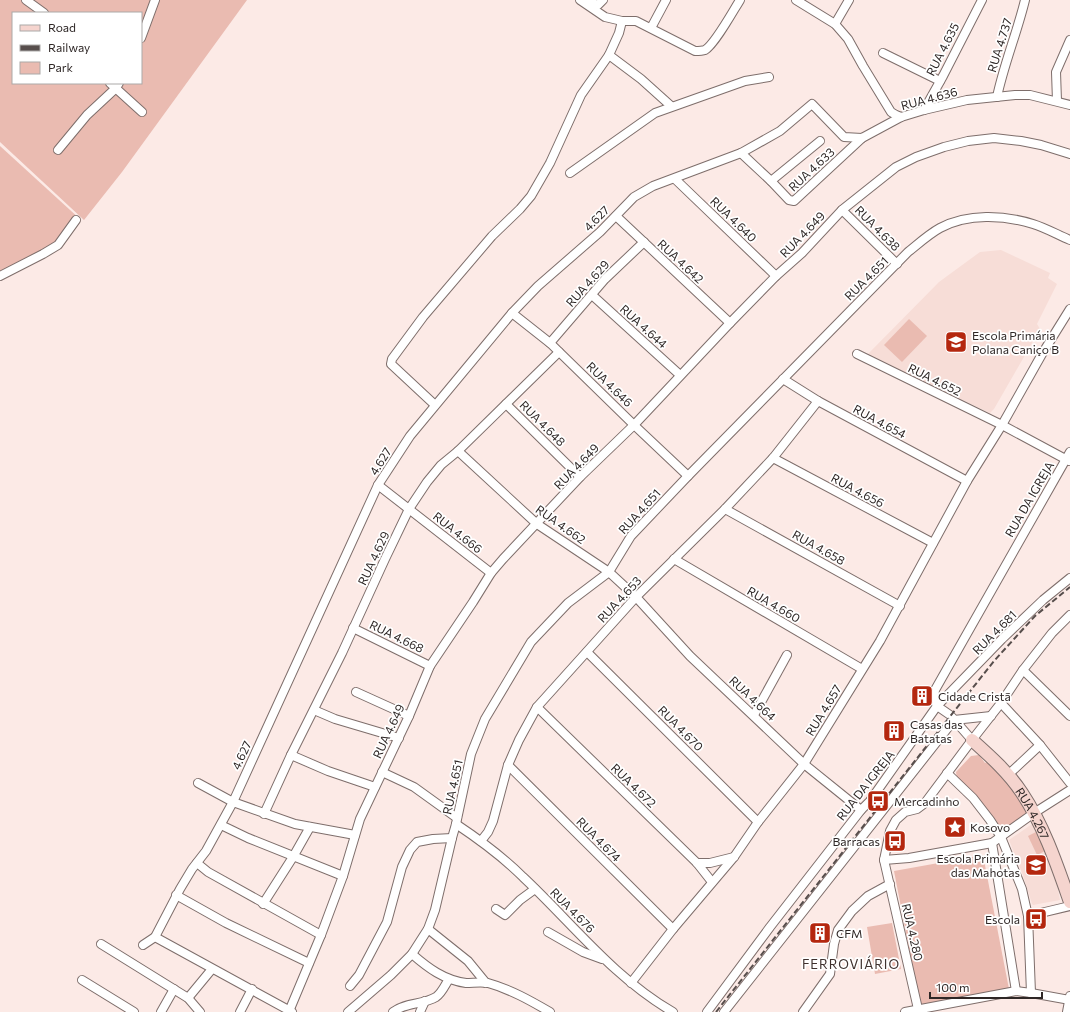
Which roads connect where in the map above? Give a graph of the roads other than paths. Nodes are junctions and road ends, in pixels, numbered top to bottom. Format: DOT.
graph roads {
  1 [pos="26,0"];
  2 [pos="155,0"];
  3 [pos="580,0"];
  4 [pos="585,0"];
  5 [pos="603,0"];
  6 [pos="666,0"];
  7 [pos="740,0"];
  8 [pos="796,0"];
  9 [pos="849,0"];
  10 [pos="982,0"];
  11 [pos="1025,0"];
  12 [pos="43,12"];
  13 [pos="622,21"];
  14 [pos="835,24"];
  15 [pos="651,28"];
  16 [pos="142,35"];
  17 [pos="1070,40"];
  18 [pos="883,53"];
  19 [pos="609,55"];
  20 [pos="769,77"];
  21 [pos="940,81"];
  22 [pos="115,85"];
  23 [pos="998,97"];
  24 [pos="1057,101"];
  25 [pos="1070,105"];
  26 [pos="672,106"];
  27 [pos="924,110"];
  28 [pos="142,112"];
  29 [pos="901,117"];
  30 [pos="862,138"];
  31 [pos="820,141"];
  32 [pos="58,150"];
  33 [pos="741,153"];
  34 [pos="1070,154"];
  35 [pos="570,173"];
  36 [pos="675,178"];
  37 [pos="771,181"];
  38 [pos="842,210"];
  39 [pos="616,216"];
  40 [pos="76,220"];
  41 [pos="1070,240"];
  42 [pos="644,242"];
  43 [pos="897,264"];
  44 [pos="0,276"];
  45 [pos="776,276"];
  46 [pos="592,295"];
  47 [pos="1070,309"];
  48 [pos="512,313"];
  49 [pos="730,323"];
  50 [pos="550,343"];
  51 [pos="559,352"];
  52 [pos="857,354"];
  53 [pos="680,375"];
  54 [pos="783,379"];
  55 [pos="818,402"];
  56 [pos="506,404"];
  57 [pos="435,405"];
  58 [pos="634,425"];
  59 [pos="1002,425"];
  60 [pos="458,451"];
  61 [pos="1070,452"];
  62 [pos="772,458"];
  63 [pos="1068,460"];
  64 [pos="688,476"];
  65 [pos="580,477"];
  66 [pos="967,481"];
  67 [pos="378,485"];
  68 [pos="725,509"];
  69 [pos="409,510"];
  70 [pos="537,524"];
  71 [pos="933,543"];
  72 [pos="674,560"];
  73 [pos="609,572"];
  74 [pos="491,573"];
  75 [pos="1070,578"];
  76 [pos="636,597"];
  77 [pos="900,606"];
  78 [pos="1070,615"];
  79 [pos="353,628"];
  80 [pos="587,652"];
  81 [pos="787,656"];
  82 [pos="430,666"];
  83 [pos="862,669"];
  84 [pos="1023,670"];
  85 [pos="356,692"];
  86 [pos="1001,703"];
  87 [pos="936,704"];
  88 [pos="537,707"];
  89 [pos="314,710"];
  90 [pos="754,715"];
  91 [pos="409,716"];
  92 [pos="990,716"];
  93 [pos="1070,716"];
  94 [pos="954,720"];
  95 [pos="399,738"];
  96 [pos="972,740"];
  97 [pos="1040,745"];
  98 [pos="291,755"];
  99 [pos="804,764"];
  100 [pos="508,765"];
  101 [pos="382,772"];
  102 [pos="947,773"];
  103 [pos="1008,775"];
  104 [pos="198,783"];
  105 [pos="1070,783"];
  106 [pos="375,787"];
  107 [pos="1070,790"];
  108 [pos="233,802"];
  109 [pos="861,810"];
  110 [pos="1034,813"];
  111 [pos="264,814"];
  112 [pos="457,821"];
  113 [pos="758,822"];
  114 [pos="221,825"];
  115 [pos="310,827"];
  116 [pos="355,835"];
  117 [pos="1000,837"];
  118 [pos="452,838"];
  119 [pos="481,841"];
  120 [pos="992,843"];
  121 [pos="293,856"];
  122 [pos="734,857"];
  123 [pos="884,860"];
  124 [pos="197,863"];
  125 [pos="697,863"];
  126 [pos="343,876"];
  127 [pos="712,882"];
  128 [pos="890,884"];
  129 [pos="535,889"];
  130 [pos="176,896"];
  131 [pos="1070,902"];
  132 [pos="263,904"];
  133 [pos="1070,906"];
  134 [pos="496,909"];
  135 [pos="1028,916"];
  136 [pos="428,929"];
  137 [pos="673,929"];
  138 [pos="548,932"];
  139 [pos="321,935"];
  140 [pos="155,937"];
  141 [pos="101,944"];
  142 [pos="143,945"];
  143 [pos="412,954"];
  144 [pos="605,960"];
  145 [pos="309,962"];
  146 [pos="212,969"];
  147 [pos="449,979"];
  148 [pos="82,980"];
  149 [pos="486,983"];
  150 [pos="631,983"];
  151 [pos="350,986"];
  152 [pos="174,989"];
  153 [pos="252,989"];
  154 [pos="1016,991"];
  155 [pos="1031,993"];
  156 [pos="1070,996"];
  157 [pos="188,998"];
  158 [pos="1070,1000"];
  159 [pos="425,1001"];
  160 [pos="918,1009"];
  161 [pos="291,1011"];
  162 [pos="134,1012"];
  163 [pos="161,1012"];
  164 [pos="200,1012"];
  165 [pos="240,1012"];
  166 [pos="348,1012"];
  167 [pos="393,1012"];
  168 [pos="420,1012"];
  169 [pos="550,1012"];
  170 [pos="673,1012"];
  171 [pos="707,1012"];
  172 [pos="724,1012"];
  173 [pos="803,1012"];
  174 [pos="905,1012"];
  175 [pos="1067,1012"];
  1 -- 12 [label="street"];
  2 -- 16 [label="street"];
  3 -- 13 [label="street"];
  4 -- 5 [label="street"];
  6 -- 15 [label="street"];
  7 -- 15 [label="street"];
  8 -- 14 [label="street"];
  9 -- 14 [label="street"];
  10 -- 21 [label="street, RUA 4.635"];
  11 -- 23 [label="street, RUA 4.737"];
  13 -- 15 [label="street"];
  13 -- 19 [label="street"];
  14 -- 29 [label="street"];
  17 -- 24 [label="street"];
  18 -- 21 [label="street"];
  19 -- 26 [label="street"];
  19 -- 57 [label="street"];
  20 -- 26 [label="street"];
  21 -- 27 [label="street, RUA 4.635"];
  22 -- 28 [label="street"];
  22 -- 32 [label="street"];
  23 -- 24 [label="street, RUA 4.636"];
  23 -- 27 [label="street, RUA 4.636"];
  24 -- 25 [label="street, RUA 4.636"];
  26 -- 35 [label="street"];
  27 -- 29 [label="street, RUA 4.636"];
  29 -- 30 [label="street, RUA 4.636"];
  30 -- 33 [label="street, 4.627"];
  30 -- 37 [label="street, RUA 4.633"];
  31 -- 37 [label="street"];
  33 -- 36 [label="street, 4.627"];
  33 -- 37 [label="street, RUA 4.633"];
  34 -- 38 [label="street, RUA 4.649"];
  36 -- 39 [label="street, 4.627"];
  36 -- 45 [label="street, RUA 4.640"];
  38 -- 43 [label="street, RUA 4.638"];
  38 -- 45 [label="street, RUA 4.649"];
  39 -- 42 [label="street, RUA 4.642"];
  39 -- 48 [label="street, 4.627"];
  40 -- 44 [label="street"];
  41 -- 43 [label="street, RUA 4.651"];
  42 -- 46 [label="street, RUA 4.629"];
  42 -- 49 [label="street, RUA 4.642"];
  43 -- 54 [label="street, RUA 4.651"];
  45 -- 49 [label="street, RUA 4.649"];
  46 -- 50 [label="street, RUA 4.629"];
  46 -- 53 [label="street, RUA 4.644"];
  47 -- 59 [label="street, RUA 4.657"];
  48 -- 50 [label="street, RUA 4.646"];
  48 -- 57 [label="street, 4.627"];
  49 -- 53 [label="street, RUA 4.649"];
  50 -- 51 [label="street, RUA 4.646"];
  51 -- 56 [label="street, RUA 4.629"];
  51 -- 58 [label="street, RUA 4.646"];
  52 -- 59 [label="street, RUA 4.652"];
  53 -- 58 [label="street, RUA 4.649"];
  54 -- 55 [label="street, RUA 4.654"];
  54 -- 64 [label="street, RUA 4.651"];
  55 -- 62 [label="street, RUA 4.653"];
  55 -- 66 [label="street, RUA 4.654"];
  56 -- 60 [label="street, RUA 4.629"];
  56 -- 65 [label="street, RUA 4.648"];
  57 -- 67 [label="street, 4.627"];
  58 -- 64 [label="street, RUA 4.646"];
  58 -- 65 [label="street, RUA 4.649"];
  59 -- 63 [label="street, RUA 4.652"];
  59 -- 66 [label="street, RUA 4.657"];
  60 -- 69 [label="street, RUA 4.629"];
  60 -- 70 [label="street, RUA 4.662"];
  61 -- 63 [label="street, RUA DA IGREJA"];
  62 -- 68 [label="street, RUA 4.653"];
  62 -- 71 [label="street, RUA 4.656"];
  63 -- 87 [label="street, RUA DA IGREJA"];
  64 -- 73 [label="street, RUA 4.651"];
  65 -- 70 [label="street, RUA 4.649"];
  66 -- 71 [label="street, RUA 4.657"];
  67 -- 69 [label="street, RUA 4.666"];
  67 -- 108 [label="street, 4.627"];
  68 -- 72 [label="street, RUA 4.653"];
  68 -- 77 [label="street, RUA 4.658"];
  69 -- 74 [label="street, RUA 4.666"];
  69 -- 79 [label="street, RUA 4.629"];
  70 -- 73 [label="street, RUA 4.662"];
  70 -- 74 [label="street, RUA 4.649"];
  71 -- 77 [label="street, RUA 4.657"];
  72 -- 76 [label="street, RUA 4.653"];
  72 -- 83 [label="street, RUA 4.660"];
  73 -- 76 [label="street, RUA 4.662"];
  73 -- 112 [label="street, RUA 4.651"];
  74 -- 82 [label="street, RUA 4.649"];
  75 -- 87 [label="street, RUA 4.681"];
  76 -- 80 [label="street, RUA 4.653"];
  76 -- 90 [label="street, RUA 4.664"];
  77 -- 83 [label="street, RUA 4.657"];
  78 -- 84 [label="street"];
  79 -- 82 [label="street, RUA 4.668"];
  79 -- 89 [label="street, RUA 4.629"];
  80 -- 88 [label="street, RUA 4.653"];
  80 -- 113 [label="street, RUA 4.670"];
  81 -- 90 [label="street"];
  82 -- 91 [label="street, RUA 4.649"];
  83 -- 99 [label="street, RUA 4.657"];
  84 -- 86 [label="street"];
  84 -- 93 [label="street"];
  85 -- 91 [label="street"];
  86 -- 92 [label="street"];
  86 -- 97 [label="street"];
  87 -- 94 [label="street"];
  87 -- 109 [label="street, RUA DA IGREJA"];
  88 -- 100 [label="street, RUA 4.653"];
  88 -- 125 [label="street, RUA 4.672"];
  89 -- 95 [label="street"];
  89 -- 98 [label="street, RUA 4.629"];
  90 -- 99 [label="street, RUA 4.664"];
  91 -- 95 [label="street, RUA 4.649"];
  92 -- 94 [label="street"];
  92 -- 96 [label="street"];
  94 -- 96 [label="street"];
  94 -- 172 [label="street"];
  95 -- 101 [label="street, RUA 4.649"];
  96 -- 102 [label="street"];
  96 -- 103 [label="street, RUA 4.267"];
  97 -- 103 [label="street"];
  97 -- 105 [label="street"];
  98 -- 106 [label="street"];
  98 -- 111 [label="street, RUA 4.629"];
  99 -- 109 [label="street, RUA 4.664"];
  99 -- 113 [label="street, RUA 4.657"];
  100 -- 119 [label="street, RUA 4.653"];
  100 -- 137 [label="street, RUA 4.674"];
  101 -- 106 [label="street, RUA 4.649"];
  101 -- 112 [label="street, RUA 4.676"];
  102 -- 117 [label="street"];
  102 -- 123 [label="street"];
  103 -- 110 [label="street, RUA 4.267"];
  104 -- 108 [label="street"];
  106 -- 116 [label="street, RUA 4.649"];
  107 -- 110 [label="street"];
  108 -- 111 [label="street"];
  108 -- 114 [label="street, 4.627"];
  109 -- 171 [label="street, RUA DA IGREJA"];
  110 -- 117 [label="street"];
  110 -- 131 [label="street, RUA 4.267"];
  111 -- 115 [label="street"];
  112 -- 118 [label="street, RUA 4.651"];
  112 -- 119 [label="street, RUA 4.676"];
  113 -- 122 [label="street, RUA 4.657"];
  114 -- 121 [label="street"];
  114 -- 124 [label="street, 4.627"];
  115 -- 116 [label="street"];
  115 -- 121 [label="street"];
  116 -- 126 [label="street, RUA 4.649"];
  117 -- 120 [label="street"];
  117 -- 135 [label="street"];
  118 -- 136 [label="street, RUA 4.651"];
  118 -- 151 [label="street"];
  119 -- 129 [label="street, RUA 4.676"];
  120 -- 123 [label="street"];
  120 -- 154 [label="street"];
  121 -- 126 [label="street"];
  121 -- 132 [label="street"];
  122 -- 125 [label="street"];
  122 -- 127 [label="street, RUA 4.657"];
  123 -- 128 [label="street, RUA 4.280"];
  124 -- 130 [label="street, 4.627"];
  124 -- 132 [label="street"];
  125 -- 127 [label="street, RUA 4.672"];
  126 -- 139 [label="street, RUA 4.649"];
  127 -- 137 [label="street, RUA 4.657"];
  128 -- 160 [label="street, RUA 4.280"];
  128 -- 173 [label="street"];
  129 -- 134 [label="street"];
  129 -- 144 [label="street, RUA 4.676"];
  130 -- 140 [label="street, 4.627"];
  130 -- 145 [label="street"];
  132 -- 139 [label="street"];
  133 -- 135 [label="street"];
  135 -- 155 [label="street"];
  136 -- 143 [label="street, RUA 4.651"];
  136 -- 149 [label="street"];
  137 -- 150 [label="street, RUA 4.657"];
  138 -- 144 [label="street"];
  139 -- 145 [label="street, RUA 4.649"];
  140 -- 142 [label="street"];
  140 -- 146 [label="street"];
  141 -- 152 [label="street"];
  143 -- 147 [label="street"];
  143 -- 166 [label="street, RUA 4.651"];
  144 -- 150 [label="street, RUA 4.676"];
  145 -- 161 [label="street, RUA 4.649"];
  146 -- 153 [label="street"];
  146 -- 157 [label="street"];
  147 -- 149 [label="street"];
  147 -- 159 [label="street"];
  148 -- 162 [label="street"];
  149 -- 169 [label="street"];
  150 -- 170 [label="street, RUA 4.676"];
  152 -- 157 [label="street"];
  152 -- 163 [label="street"];
  153 -- 161 [label="street"];
  153 -- 165 [label="street"];
  154 -- 155 [label="street"];
  154 -- 160 [label="street"];
  155 -- 158 [label="street"];
  156 -- 158 [label="street"];
  157 -- 164 [label="street"];
  158 -- 175 [label="street"];
  159 -- 167 [label="street"];
  159 -- 168 [label="street"];
  160 -- 174 [label="street"];
}
